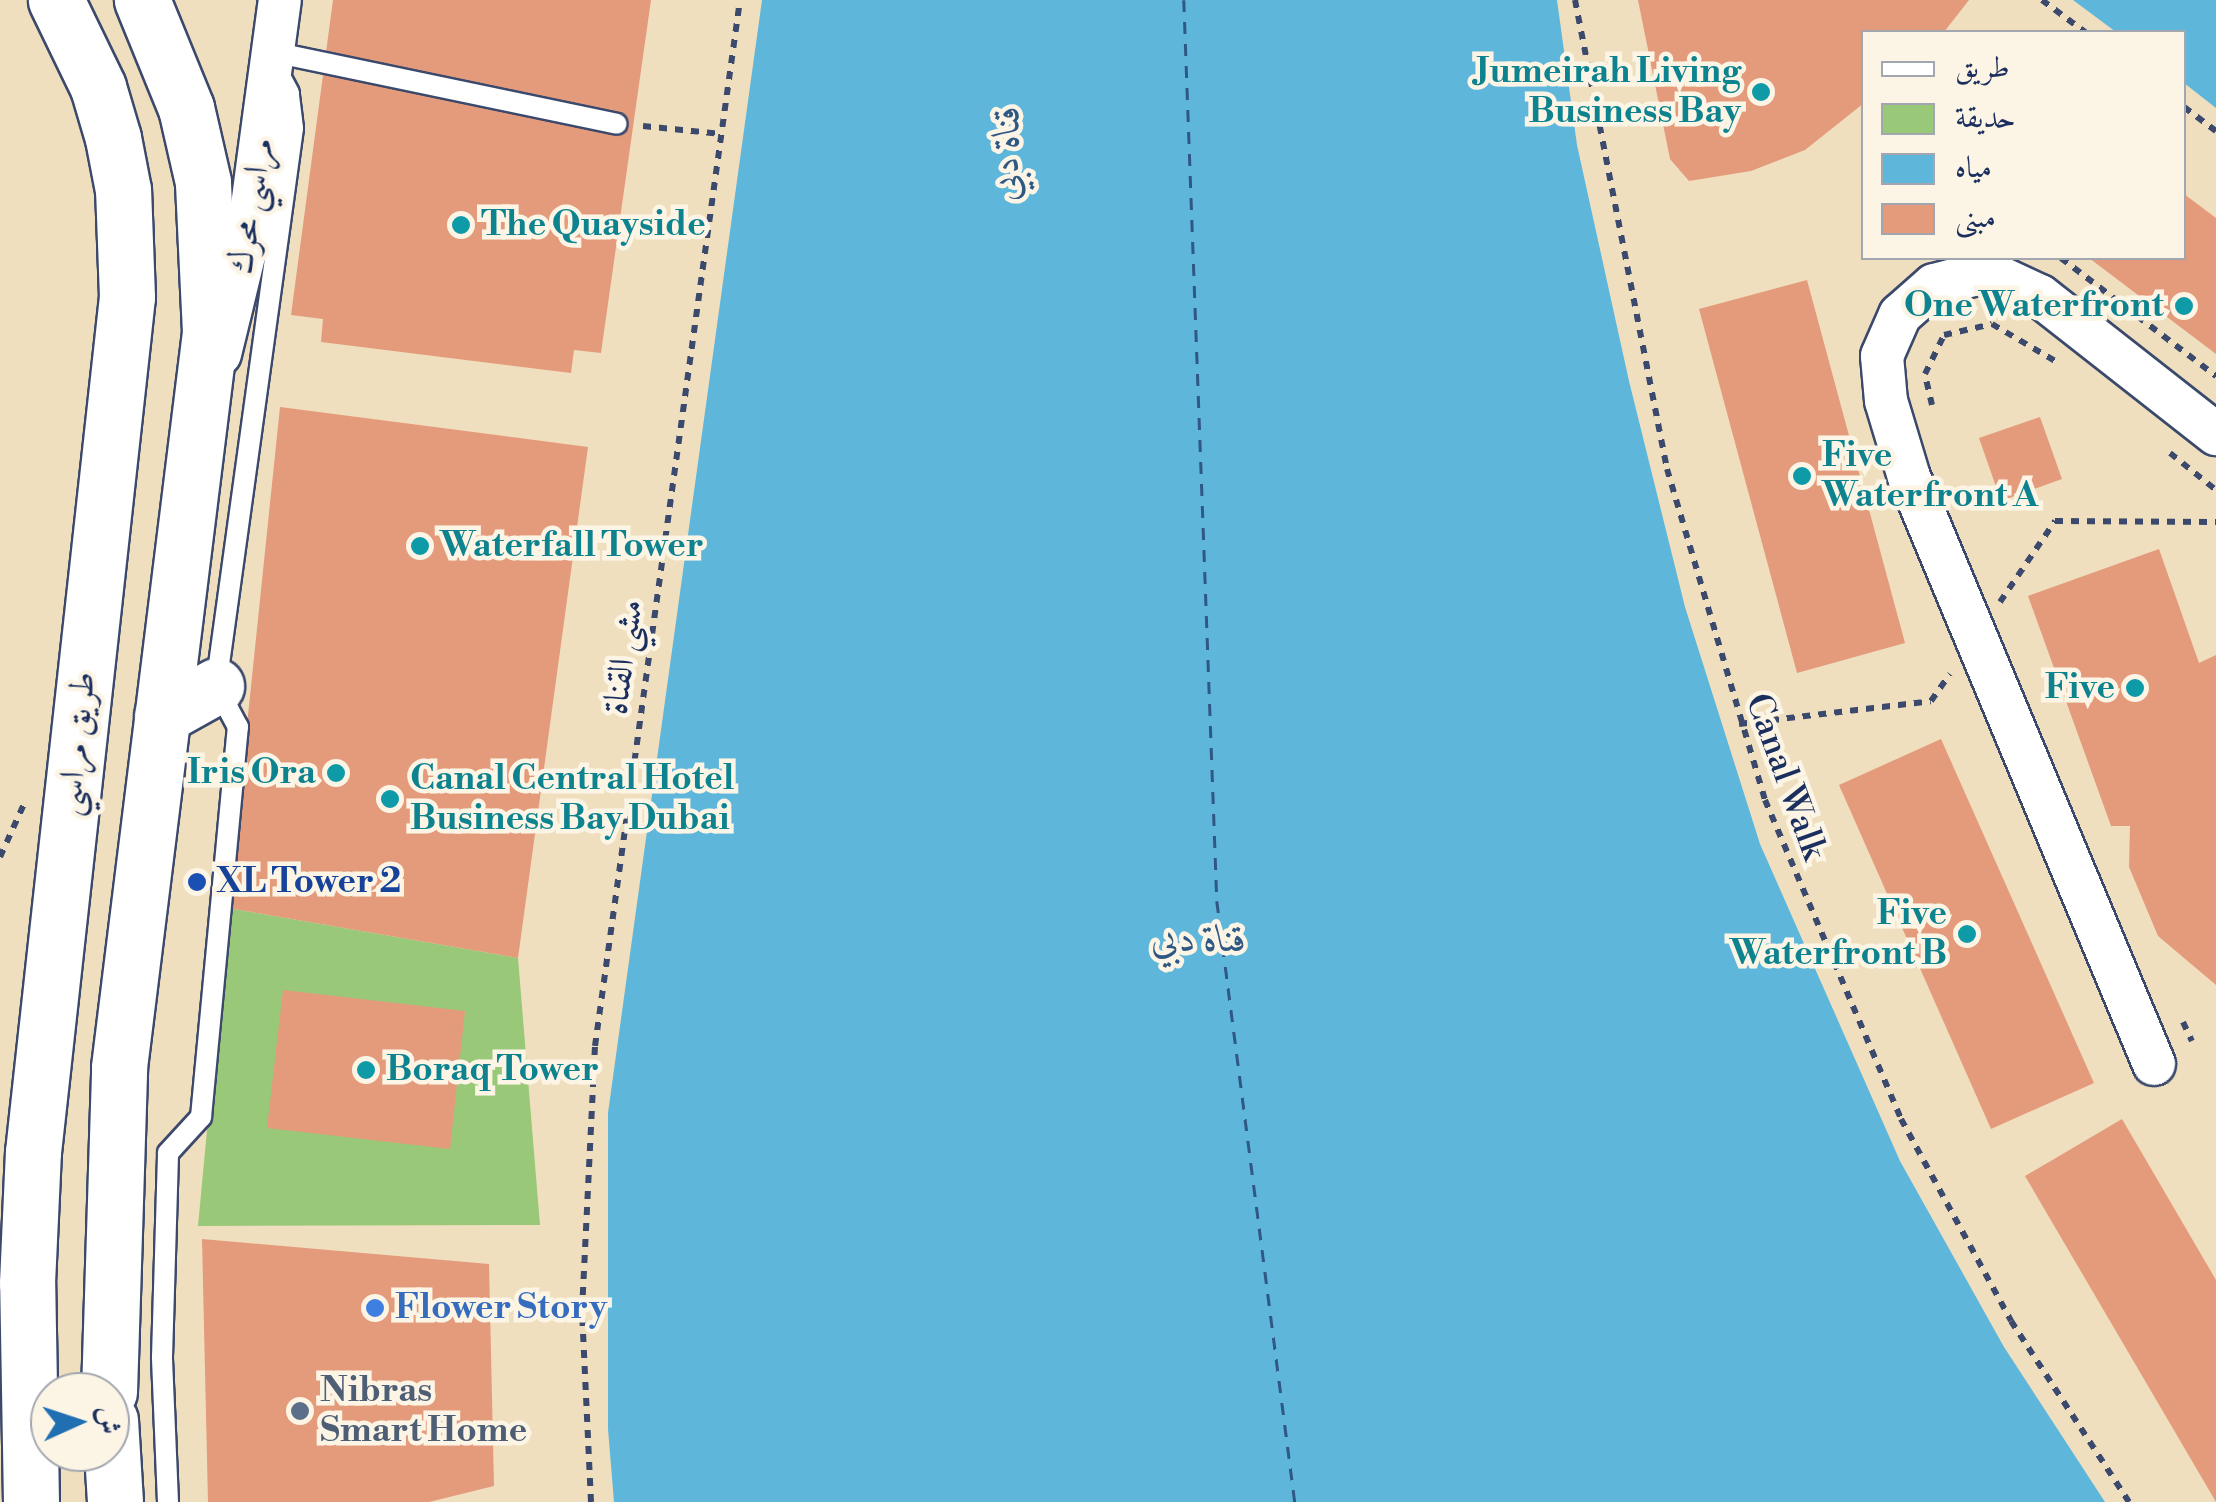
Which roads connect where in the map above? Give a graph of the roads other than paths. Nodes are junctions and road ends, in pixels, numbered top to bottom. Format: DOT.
graph roads {
  1 [pos="56,0"];
  2 [pos="142,0"];
  3 [pos="280,0"];
  4 [pos="272,58"];
  5 [pos="617,124"];
  6 [pos="202,406"];
  7 [pos="2216,434"];
  8 [pos="216,686"];
  9 [pos="162,716"];
  10 [pos="2154,1064"];
  11 [pos="110,1372"];
  12 [pos="113,1472"];
  13 [pos="30,1502"];
  14 [pos="115,1502"];
  15 [pos="168,1502"];
  1 -- 13 [label="street, طريق مراسي"];
  2 -- 6 [label="street"];
  3 -- 4 [label="street, مراسي محرك"];
  4 -- 5 [label="lane"];
  4 -- 6 [label="street, مراسي محرك"];
  4 -- 8 [label="lane"];
  6 -- 9 [label="street"];
  7 -- 10 [label="street"];
  8 -- 9 [label="street"];
  8 -- 15 [label="lane"];
  9 -- 11 [label="street"];
  12 -- 14 [label="street"];
}
